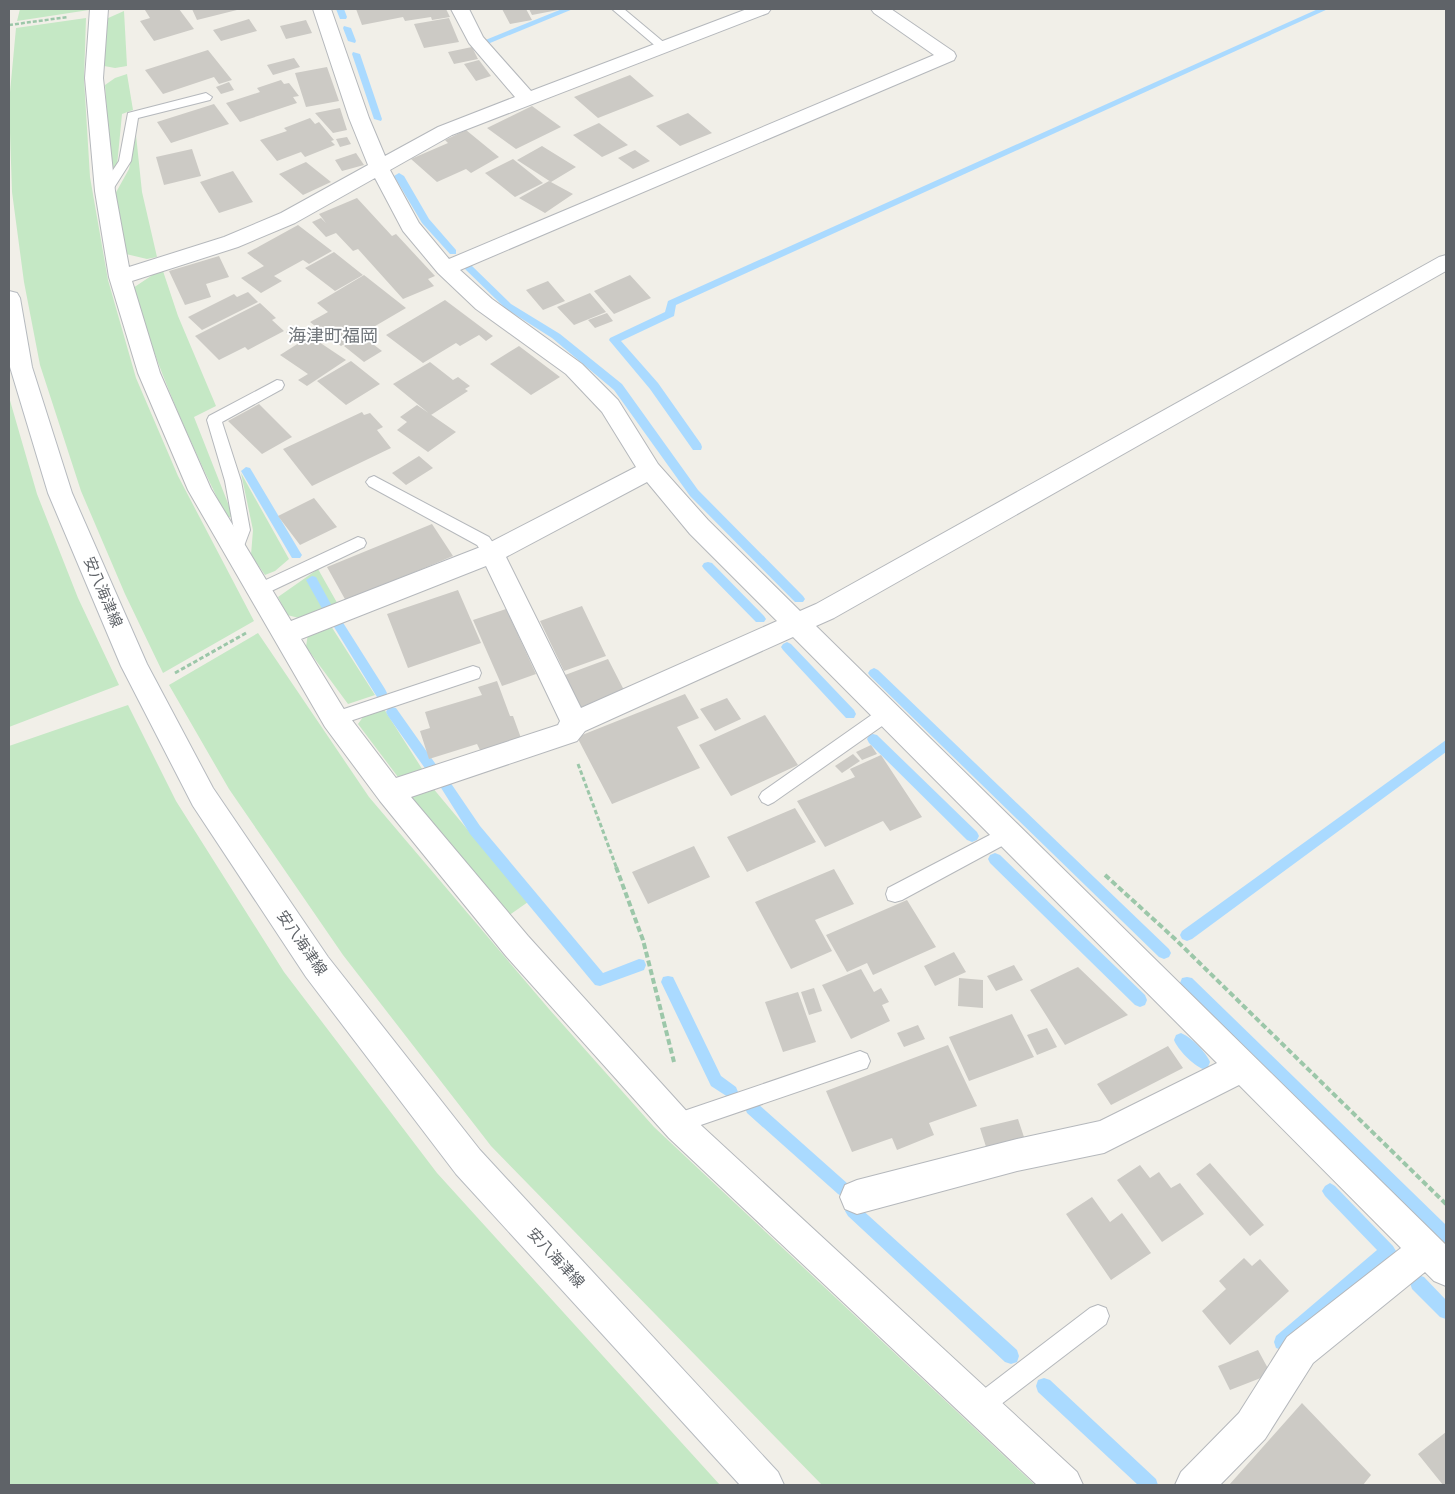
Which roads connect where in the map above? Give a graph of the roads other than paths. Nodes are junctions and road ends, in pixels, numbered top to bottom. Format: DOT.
graph roads {
  1 [pos="119,9"];
  2 [pos="322,9"];
  3 [pos="460,9"];
  4 [pos="617,9"];
  5 [pos="762,9"];
  6 [pos="880,9"];
  7 [pos="98,11"];
  8 [pos="663,47"];
  9 [pos="206,97"];
  10 [pos="527,99"];
  11 [pos="379,167"];
  12 [pos="105,191"];
  13 [pos="1446,262"];
  14 [pos="445,268"];
  15 [pos="120,277"];
  16 [pos="9,298"];
  17 [pos="277,385"];
  18 [pos="650,470"];
  19 [pos="374,482"];
  20 [pos="358,543"];
  21 [pos="235,550"];
  22 [pos="492,553"];
  23 [pos="259,590"];
  24 [pos="796,625"];
  25 [pos="280,626"];
  26 [pos="473,673"];
  27 [pos="886,714"];
  28 [pos="335,718"];
  29 [pos="571,728"];
  30 [pos="390,792"];
  31 [pos="768,797"];
  32 [pos="1007,834"];
  33 [pos="895,894"];
  34 [pos="860,1061"];
  35 [pos="1242,1067"];
  36 [pos="684,1123"];
  37 [pos="857,1197"];
  38 [pos="1436,1259"];
  39 [pos="1098,1316"];
  40 [pos="979,1407"];
  41 [pos="766,1485"];
  42 [pos="1064,1485"];
  43 [pos="1194,1485"];
  1 -- 7 [label="street"];
  2 -- 11 [label="street"];
  3 -- 10 [label="street"];
  4 -- 8 [label="lane"];
  5 -- 8 [label="street"];
  6 -- 14 [label="street"];
  7 -- 12 [label="street"];
  8 -- 10 [label="street"];
  9 -- 12 [label="lane"];
  10 -- 11 [label="street"];
  11 -- 14 [label="street"];
  11 -- 15 [label="street"];
  12 -- 15 [label="street"];
  13 -- 24 [label="street"];
  14 -- 18 [label="street"];
  15 -- 21 [label="street"];
  16 -- 41 [label="street, 安八海津線"];
  17 -- 21 [label="lane"];
  18 -- 22 [label="street"];
  18 -- 24 [label="street"];
  19 -- 22 [label="lane"];
  20 -- 23 [label="lane"];
  21 -- 23 [label="street"];
  22 -- 25 [label="street"];
  22 -- 29 [label="street"];
  23 -- 25 [label="street"];
  24 -- 27 [label="street"];
  24 -- 29 [label="street"];
  25 -- 28 [label="street"];
  26 -- 28 [label="lane"];
  27 -- 31 [label="lane"];
  27 -- 32 [label="street"];
  28 -- 30 [label="street"];
  29 -- 30 [label="street"];
  30 -- 36 [label="street"];
  32 -- 33 [label="lane"];
  32 -- 35 [label="street"];
  34 -- 36 [label="lane"];
  35 -- 37 [label="street"];
  35 -- 38 [label="street"];
  36 -- 40 [label="street"];
  38 -- 43 [label="street"];
  39 -- 40 [label="lane"];
  40 -- 42 [label="street"];
}
